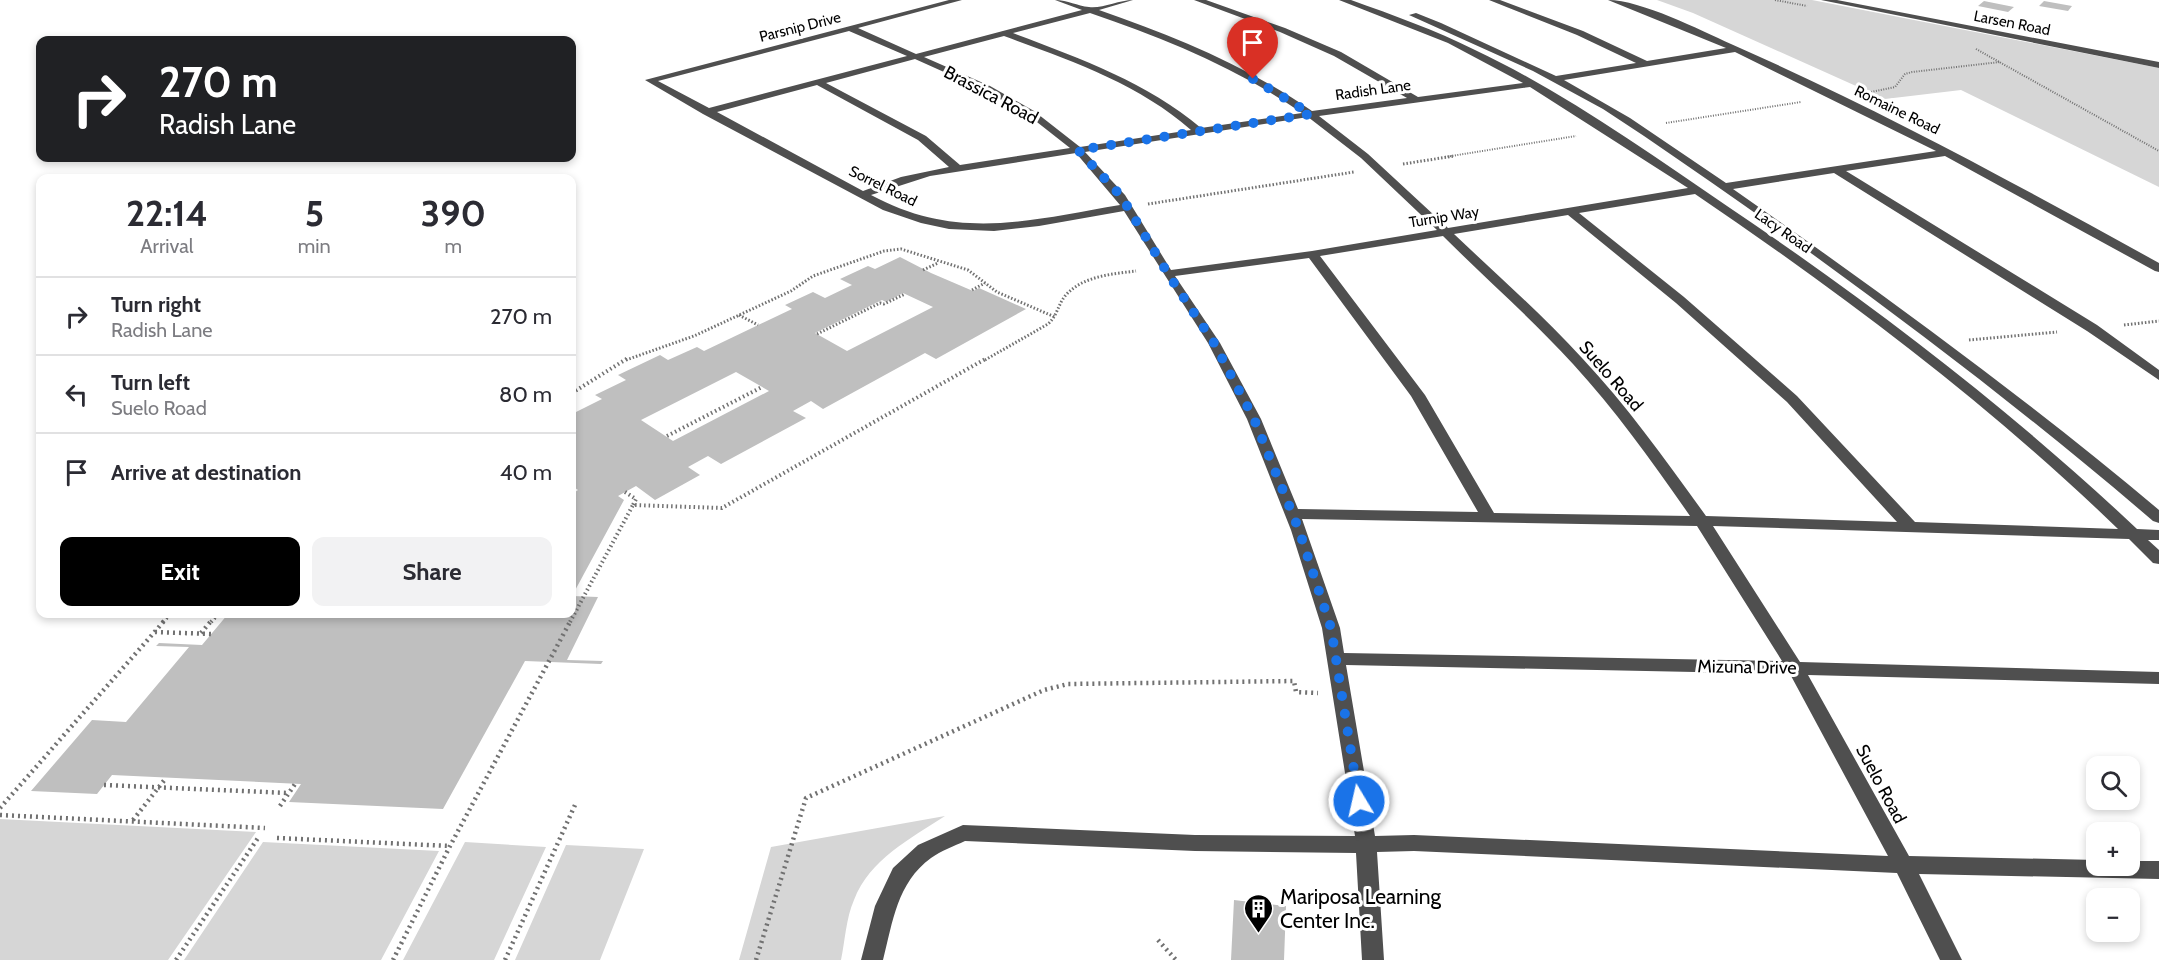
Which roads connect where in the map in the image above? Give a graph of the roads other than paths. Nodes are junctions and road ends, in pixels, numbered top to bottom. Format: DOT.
graph roads {
  1 [pos="958,0"];
  2 [pos="1059,0"];
  3 [pos="1129,0"];
  4 [pos="1198,0"];
  5 [pos="1343,0"];
  6 [pos="1371,0"];
  7 [pos="1493,0"];
  8 [pos="1612,0"];
  9 [pos="1825,0"];
  10 [pos="1091,10"];
  11 [pos="850,28"];
  12 [pos="1005,33"];
  13 [pos="1736,49"];
  14 [pos="915,57"];
  15 [pos="1648,65"];
  16 [pos="2159,65"];
  17 [pos="1554,79"];
  18 [pos="650,80"];
  19 [pos="818,82"];
  20 [pos="1533,84"];
  21 [pos="1415,99"];
  22 [pos="706,112"];
  23 [pos="1311,114"];
  24 [pos="1199,131"];
  25 [pos="1078,150"];
  26 [pos="1949,152"];
  27 [pos="958,169"];
  28 [pos="1837,170"];
  29 [pos="1723,187"];
  30 [pos="1698,190"];
  31 [pos="865,194"];
  32 [pos="1127,207"];
  33 [pos="1570,211"];
  34 [pos="1446,232"];
  35 [pos="1312,254"];
  36 [pos="2159,268"];
  37 [pos="1168,274"];
  38 [pos="2159,376"];
  39 [pos="1293,514"];
  40 [pos="1489,518"];
  41 [pos="2159,518"];
  42 [pos="1703,522"];
  43 [pos="1912,529"];
  44 [pos="2134,534"];
  45 [pos="2159,535"];
  46 [pos="2159,559"];
  47 [pos="1335,659"];
  48 [pos="1796,668"];
  49 [pos="2159,678"];
  50 [pos="1366,844"];
  51 [pos="1903,865"];
  52 [pos="2159,870"];
  53 [pos="872,960"];
  54 [pos="1373,960"];
  55 [pos="1951,960"];
  1 -- 11 [label="street, Parsnip Drive"];
  2 -- 10 [label="street, Suelo Road"];
  3 -- 10 [label="street"];
  4 -- 21 [label="street"];
  5 -- 20 [label="street, Lacy Road"];
  6 -- 17 [label="street, Lacy Road"];
  7 -- 15 [label="street"];
  8 -- 13 [label="street, Romaine Road"];
  9 -- 16 [label="street, Larsen Road"];
  10 -- 12 [label="street"];
  10 -- 23 [label="street, Suelo Road"];
  11 -- 14 [label="street, Brassica Road"];
  11 -- 18 [label="street, Parsnip Drive"];
  12 -- 14 [label="street"];
  12 -- 24 [label="street"];
  13 -- 15 [label="street"];
  13 -- 26 [label="street, Romaine Road"];
  14 -- 19 [label="street"];
  14 -- 25 [label="street, Brassica Road"];
  15 -- 17 [label="street"];
  17 -- 29 [label="street, Lacy Road"];
  18 -- 22 [label="street, Sorrel Road"];
  19 -- 22 [label="street"];
  19 -- 27 [label="street"];
  20 -- 21 [label="street, Radish Lane"];
  20 -- 30 [label="street, Lacy Road"];
  21 -- 23 [label="street, Radish Lane"];
  22 -- 31 [label="street, Sorrel Road"];
  23 -- 24 [label="street, Radish Lane"];
  23 -- 34 [label="street, Suelo Road"];
  24 -- 25 [label="street, Radish Lane"];
  25 -- 27 [label="street, Radish Lane"];
  25 -- 32 [label="street, Brassica Road"];
  26 -- 28 [label="street"];
  26 -- 36 [label="street, Romaine Road"];
  27 -- 31 [label="street, Radish Lane"];
  28 -- 29 [label="street"];
  28 -- 38 [label="street"];
  29 -- 41 [label="street, Lacy Road"];
  30 -- 33 [label="street, Turnip Way"];
  30 -- 44 [label="street, Lacy Road"];
  31 -- 32 [label="street, Sorrel Road"];
  32 -- 37 [label="street, Brassica Road"];
  33 -- 34 [label="street, Turnip Way"];
  33 -- 43 [label="street"];
  34 -- 35 [label="street, Turnip Way"];
  34 -- 42 [label="street, Suelo Road"];
  35 -- 37 [label="street, Turnip Way"];
  35 -- 40 [label="street"];
  37 -- 39 [label="street, Brassica Road"];
  39 -- 40 [label="street"];
  39 -- 47 [label="street, Brassica Road"];
  40 -- 42 [label="street"];
  42 -- 43 [label="street"];
  42 -- 48 [label="street, Suelo Road"];
  43 -- 44 [label="street"];
  44 -- 45 [label="street"];
  44 -- 46 [label="street, Lacy Road"];
  47 -- 48 [label="street, Mizuna Drive"];
  47 -- 50 [label="street, Brassica Road"];
  48 -- 49 [label="street, Mizuna Drive"];
  48 -- 51 [label="street, Suelo Road"];
  50 -- 51 [label="street"];
  50 -- 53 [label="street"];
  50 -- 54 [label="street, Brassica Road"];
  51 -- 52 [label="street"];
  51 -- 55 [label="street, Suelo Road"];
}
